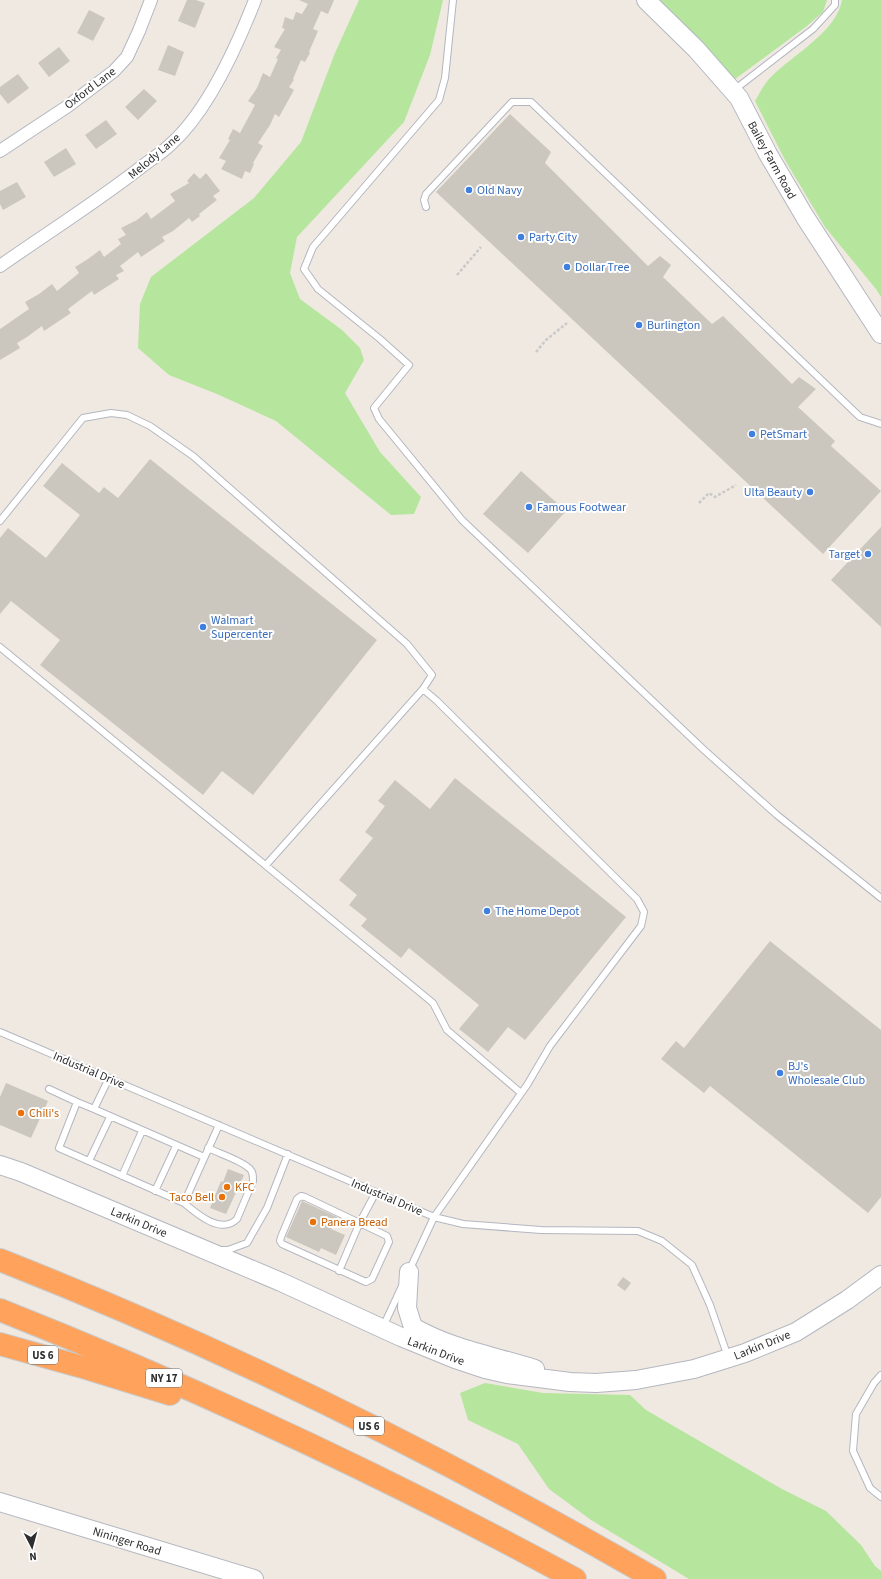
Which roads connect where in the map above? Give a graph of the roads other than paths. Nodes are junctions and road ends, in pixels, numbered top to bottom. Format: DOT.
graph roads {
  1 [pos="151,0"];
  2 [pos="255,0"];
  3 [pos="454,0"];
  4 [pos="646,0"];
  5 [pos="835,0"];
  6 [pos="733,91"];
  7 [pos="0,151"];
  8 [pos="426,206"];
  9 [pos="0,266"];
  10 [pos="881,334"];
  11 [pos="881,424"];
  12 [pos="0,521"];
  13 [pos="0,648"];
  14 [pos="423,689"];
  15 [pos="266,865"];
  16 [pos="881,898"];
  17 [pos="0,1032"];
  18 [pos="109,1078"];
  19 [pos="49,1089"];
  20 [pos="522,1093"];
  21 [pos="78,1102"];
  22 [pos="94,1109"];
  23 [pos="110,1117"];
  24 [pos="219,1125"];
  25 [pos="142,1131"];
  26 [pos="176,1146"];
  27 [pos="208,1148"];
  28 [pos="288,1154"];
  29 [pos="204,1157"];
  30 [pos="89,1161"];
  31 [pos="0,1165"];
  32 [pos="122,1176"];
  33 [pos="155,1191"];
  34 [pos="376,1192"];
  35 [pos="184,1203"];
  36 [pos="434,1217"];
  37 [pos="360,1222"];
  38 [pos="207,1250"];
  39 [pos="0,1260"];
  40 [pos="339,1271"];
  41 [pos="409,1272"];
  42 [pos="881,1275"];
  43 [pos="0,1310"];
  44 [pos="382,1328"];
  45 [pos="0,1344"];
  46 [pos="729,1358"];
  47 [pos="881,1375"];
  48 [pos="545,1379"];
  49 [pos="327,1451"];
  50 [pos="881,1497"];
  51 [pos="0,1502"];
  52 [pos="254,1579"];
  53 [pos="575,1579"];
  54 [pos="655,1579"];
  1 -- 7 [label="street, Oxford Lane"];
  2 -- 9 [label="street, Melody Lane"];
  3 -- 16 [label="lane"];
  4 -- 6 [label="street, Bailey Farm Road"];
  5 -- 6 [label="lane"];
  6 -- 10 [label="street, Bailey Farm Road"];
  8 -- 11 [label="lane"];
  12 -- 14 [label="lane"];
  13 -- 15 [label="lane"];
  14 -- 15 [label="lane"];
  14 -- 20 [label="lane"];
  15 -- 20 [label="lane"];
  17 -- 18 [label="lane, Industrial Drive"];
  18 -- 22 [label="lane"];
  18 -- 24 [label="lane, Industrial Drive"];
  19 -- 21 [label="lane"];
  20 -- 36 [label="lane"];
  21 -- 22 [label="lane"];
  21 -- 30 [label="lane"];
  22 -- 23 [label="lane"];
  23 -- 25 [label="lane"];
  23 -- 30 [label="lane"];
  24 -- 27 [label="lane"];
  24 -- 28 [label="lane, Industrial Drive"];
  25 -- 26 [label="lane"];
  25 -- 32 [label="lane"];
  26 -- 29 [label="lane"];
  26 -- 33 [label="lane"];
  27 -- 29 [label="lane"];
  27 -- 35 [label="lane"];
  28 -- 34 [label="lane, Industrial Drive"];
  28 -- 38 [label="lane"];
  29 -- 35 [label="lane"];
  30 -- 32 [label="lane"];
  31 -- 38 [label="street, Larkin Drive"];
  32 -- 33 [label="lane"];
  33 -- 35 [label="lane"];
  34 -- 36 [label="lane, Industrial Drive"];
  34 -- 37 [label="lane"];
  36 -- 41 [label="lane"];
  36 -- 46 [label="lane, Industrial Drive"];
  37 -- 40 [label="lane"];
  37 -- 40 [label="lane"];
  37 -- 40 [label="lane"];
  38 -- 44 [label="street, Larkin Drive"];
  39 -- 54 [label="highway, US 6"];
  41 -- 44 [label="lane"];
  41 -- 48 [label="street"];
  42 -- 46 [label="street, Larkin Drive"];
  43 -- 49 [label="highway, NY 17"];
  44 -- 48 [label="street, Larkin Drive"];
  45 -- 49 [label="highway, US 6"];
  46 -- 48 [label="street, Larkin Drive"];
  47 -- 50 [label="lane"];
  49 -- 53 [label="highway, US 6"];
  51 -- 52 [label="street, Nininger Road"];
}
